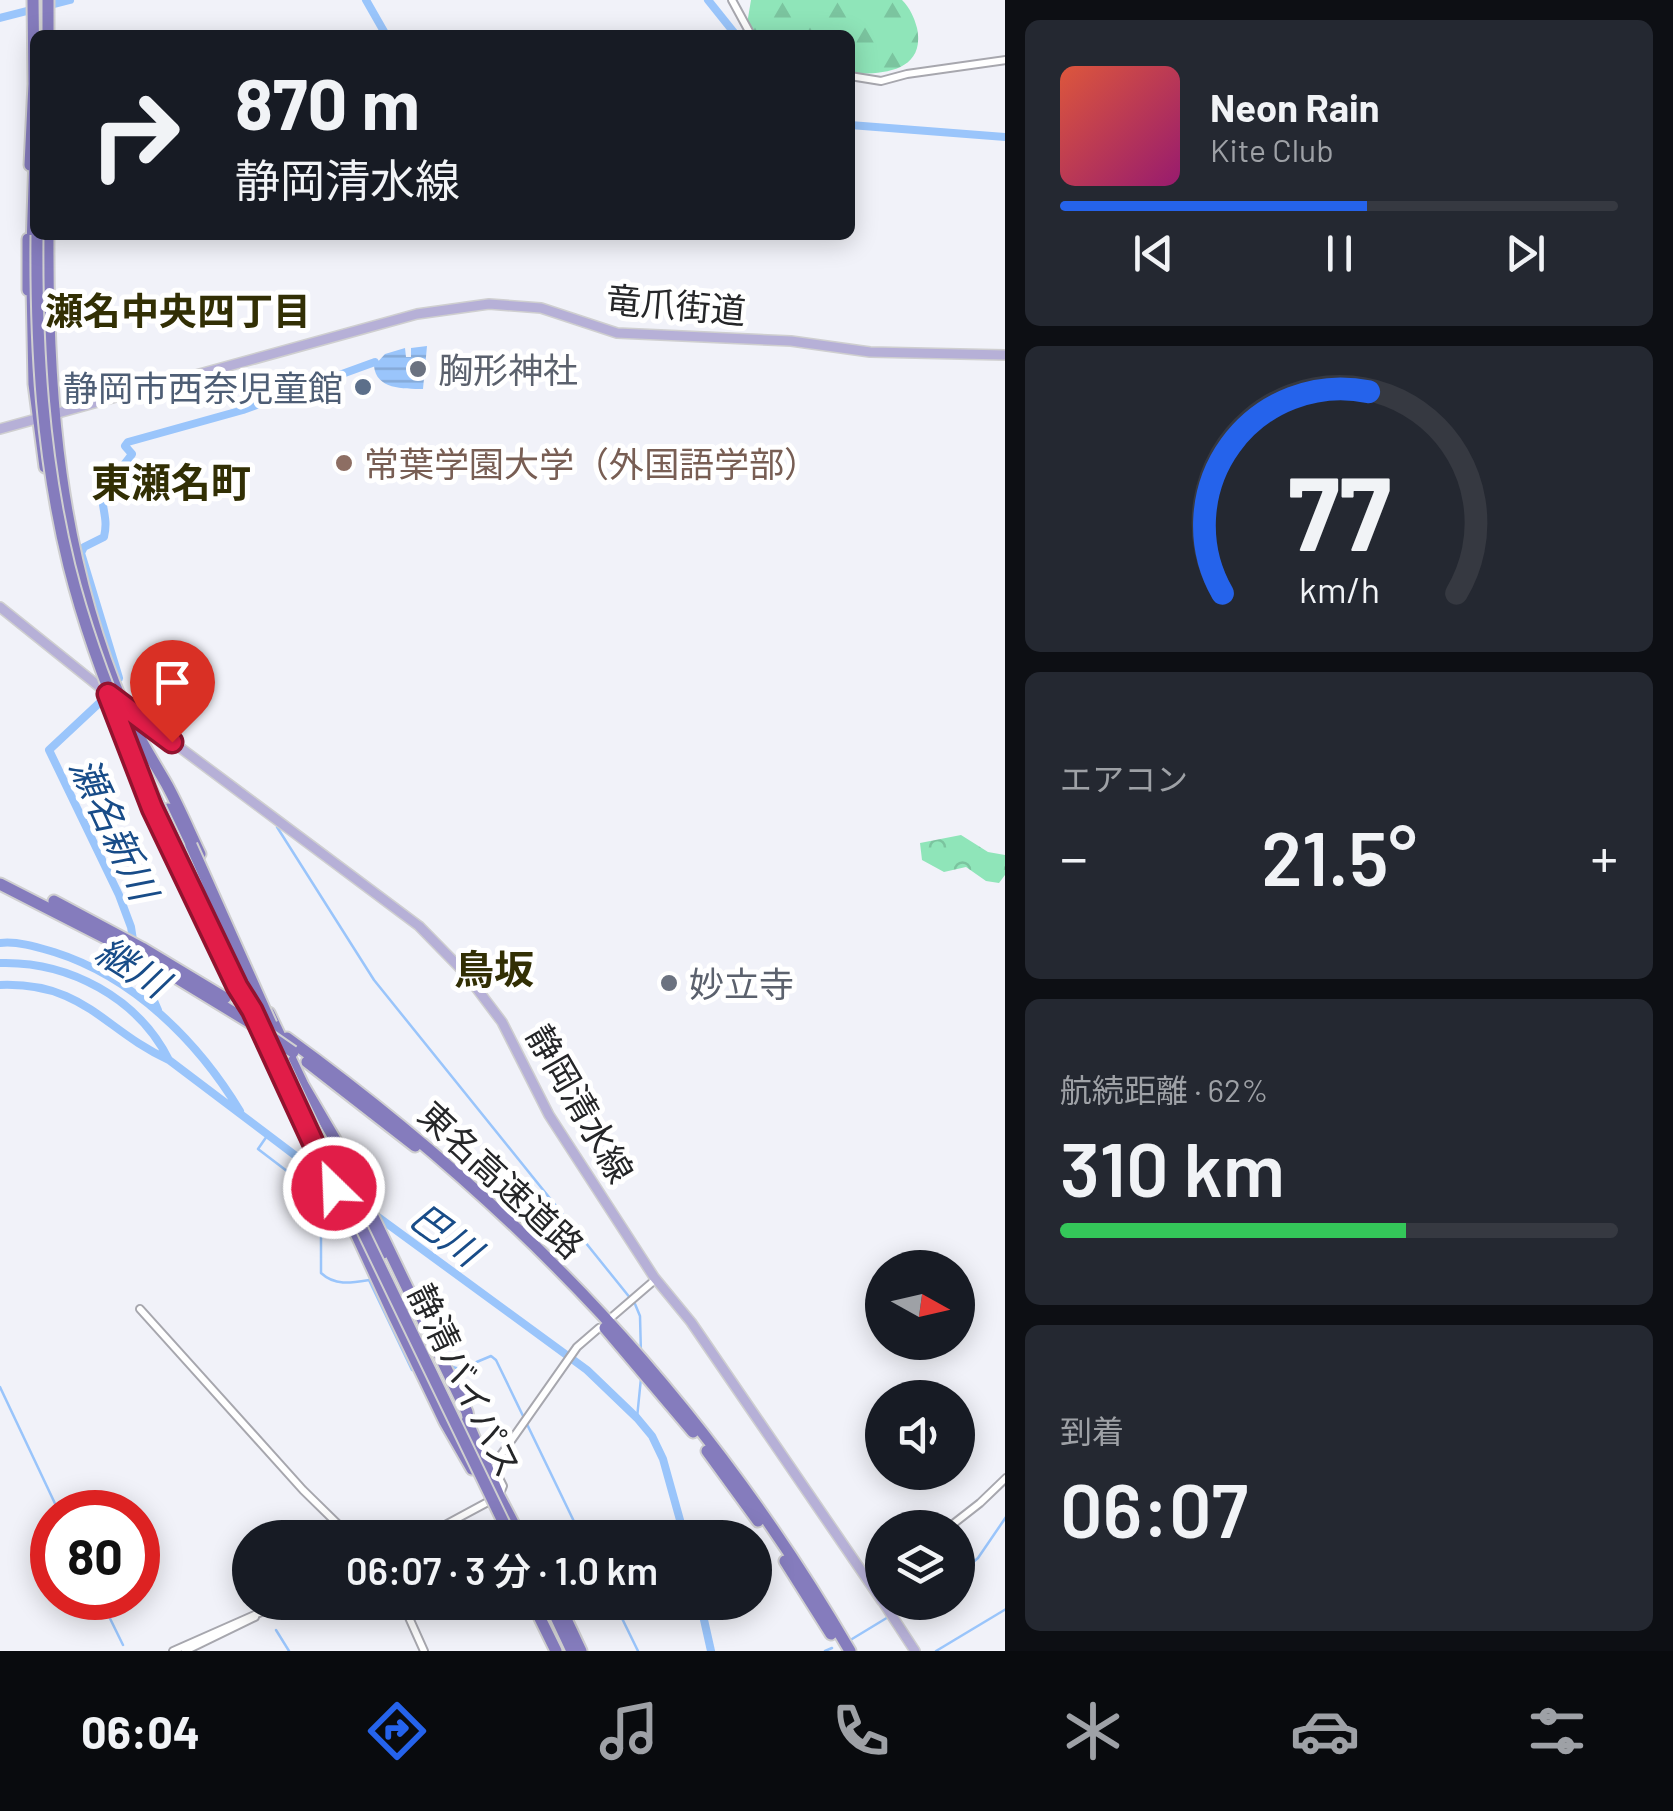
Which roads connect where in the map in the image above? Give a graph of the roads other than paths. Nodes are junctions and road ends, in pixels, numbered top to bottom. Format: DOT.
graph roads {
  1 [pos="41,0"];
  2 [pos="732,0"];
  3 [pos="39,30"];
  4 [pos="44,30"];
  5 [pos="748,30"];
  6 [pos="1005,60"];
  7 [pos="855,77"];
  8 [pos="30,219"];
  9 [pos="34,240"];
  10 [pos="44,240"];
  11 [pos="44,240"];
  12 [pos="44,240"];
  13 [pos="1005,355"];
  14 [pos="48,370"];
  15 [pos="34,384"];
  16 [pos="52,414"];
  17 [pos="38,418"];
  18 [pos="0,429"];
  19 [pos="0,607"];
  20 [pos="98,664"];
  21 [pos="76,668"];
  22 [pos="108,694"];
  23 [pos="123,705"];
  24 [pos="152,728"];
  25 [pos="136,733"];
  26 [pos="153,762"];
  27 [pos="141,778"];
  28 [pos="0,876"];
  29 [pos="0,884"];
  30 [pos="41,899"];
  31 [pos="251,1018"];
  32 [pos="278,1039"];
  33 [pos="364,1226"];
  34 [pos="534,1248"];
  35 [pos="656,1279"];
  36 [pos="140,1309"];
  37 [pos="613,1316"];
  38 [pos="599,1328"];
  39 [pos="657,1382"];
  40 [pos="470,1427"];
  41 [pos="472,1469"];
  42 [pos="1005,1479"];
  43 [pos="495,1500"];
  44 [pos="971,1510"];
  45 [pos="334,1520"];
  46 [pos="456,1520"];
  47 [pos="506,1520"];
  48 [pos="507,1520"];
  49 [pos="865,1576"];
  50 [pos="239,1620"];
  51 [pos="246,1620"];
  52 [pos="410,1620"];
  53 [pos="553,1620"];
  54 [pos="553,1620"];
  55 [pos="895,1620"];
  56 [pos="570,1650"];
  57 [pos="172,1651"];
  58 [pos="185,1651"];
  59 [pos="424,1651"];
  60 [pos="841,1651"];
  61 [pos="850,1651"];
  62 [pos="915,1651"];
  1 -- 3 [label="highway"];
  1 -- 4 [label="highway"];
  2 -- 5 [label="street"];
  6 -- 7 [label="street"];
  8 -- 15 [label="highway"];
  9 -- 15 [label="highway, bridge"];
  10 -- 14 [label="highway"];
  11 -- 14 [label="highway"];
  12 -- 32 [label="highway, 静清バイパス, bridge"];
  13 -- 16 [label="main road, 竜爪街道"];
  14 -- 16 [label="highway"];
  15 -- 17 [label="highway"];
  16 -- 17 [label="main road, 竜爪街道"];
  16 -- 23 [label="highway"];
  17 -- 18 [label="main road, 竜爪街道"];
  17 -- 20 [label="highway"];
  19 -- 21 [label="main road, 静岡清水線"];
  20 -- 21 [label="main road"];
  20 -- 22 [label="highway"];
  21 -- 22 [label="main road, 静岡清水線"];
  22 -- 23 [label="main road, 静岡清水線"];
  22 -- 27 [label="highway"];
  23 -- 24 [label="main road, 静岡清水線"];
  23 -- 25 [label="highway"];
  24 -- 25 [label="main road"];
  24 -- 35 [label="main road, 静岡清水線"];
  25 -- 26 [label="highway"];
  26 -- 32 [label="highway, bridge"];
  26 -- 40 [label="highway"];
  27 -- 32 [label="highway, bridge"];
  27 -- 41 [label="highway"];
  28 -- 30 [label="highway, 東名高速道路"];
  29 -- 30 [label="highway, 東名高速道路"];
  30 -- 31 [label="highway, 東名高速道路"];
  31 -- 32 [label="highway, 東名高速道路, bridge"];
  31 -- 34 [label="highway, 東名高速道路, bridge"];
  32 -- 33 [label="highway, 静清バイパス, bridge"];
  32 -- 34 [label="highway, 東名高速道路"];
  33 -- 40 [label="highway"];
  33 -- 41 [label="highway, bridge"];
  33 -- 48 [label="highway, 静清バイパス, bridge"];
  34 -- 39 [label="highway, 東名高速道路"];
  35 -- 37 [label="street"];
  35 -- 49 [label="main road, 静岡清水線"];
  36 -- 45 [label="street"];
  38 -- 43 [label="street"];
  39 -- 60 [label="highway, 東名高速道路"];
  39 -- 61 [label="highway, 東名高速道路"];
  40 -- 43 [label="highway"];
  41 -- 43 [label="highway"];
  42 -- 44 [label="street"];
  43 -- 46 [label="street"];
  43 -- 47 [label="highway"];
  50 -- 57 [label="street"];
  51 -- 58 [label="street"];
  52 -- 59 [label="street"];
  53 -- 56 [label="highway"];
  54 -- 56 [label="highway"];
  55 -- 62 [label="main road, 静岡清水線"];
}
